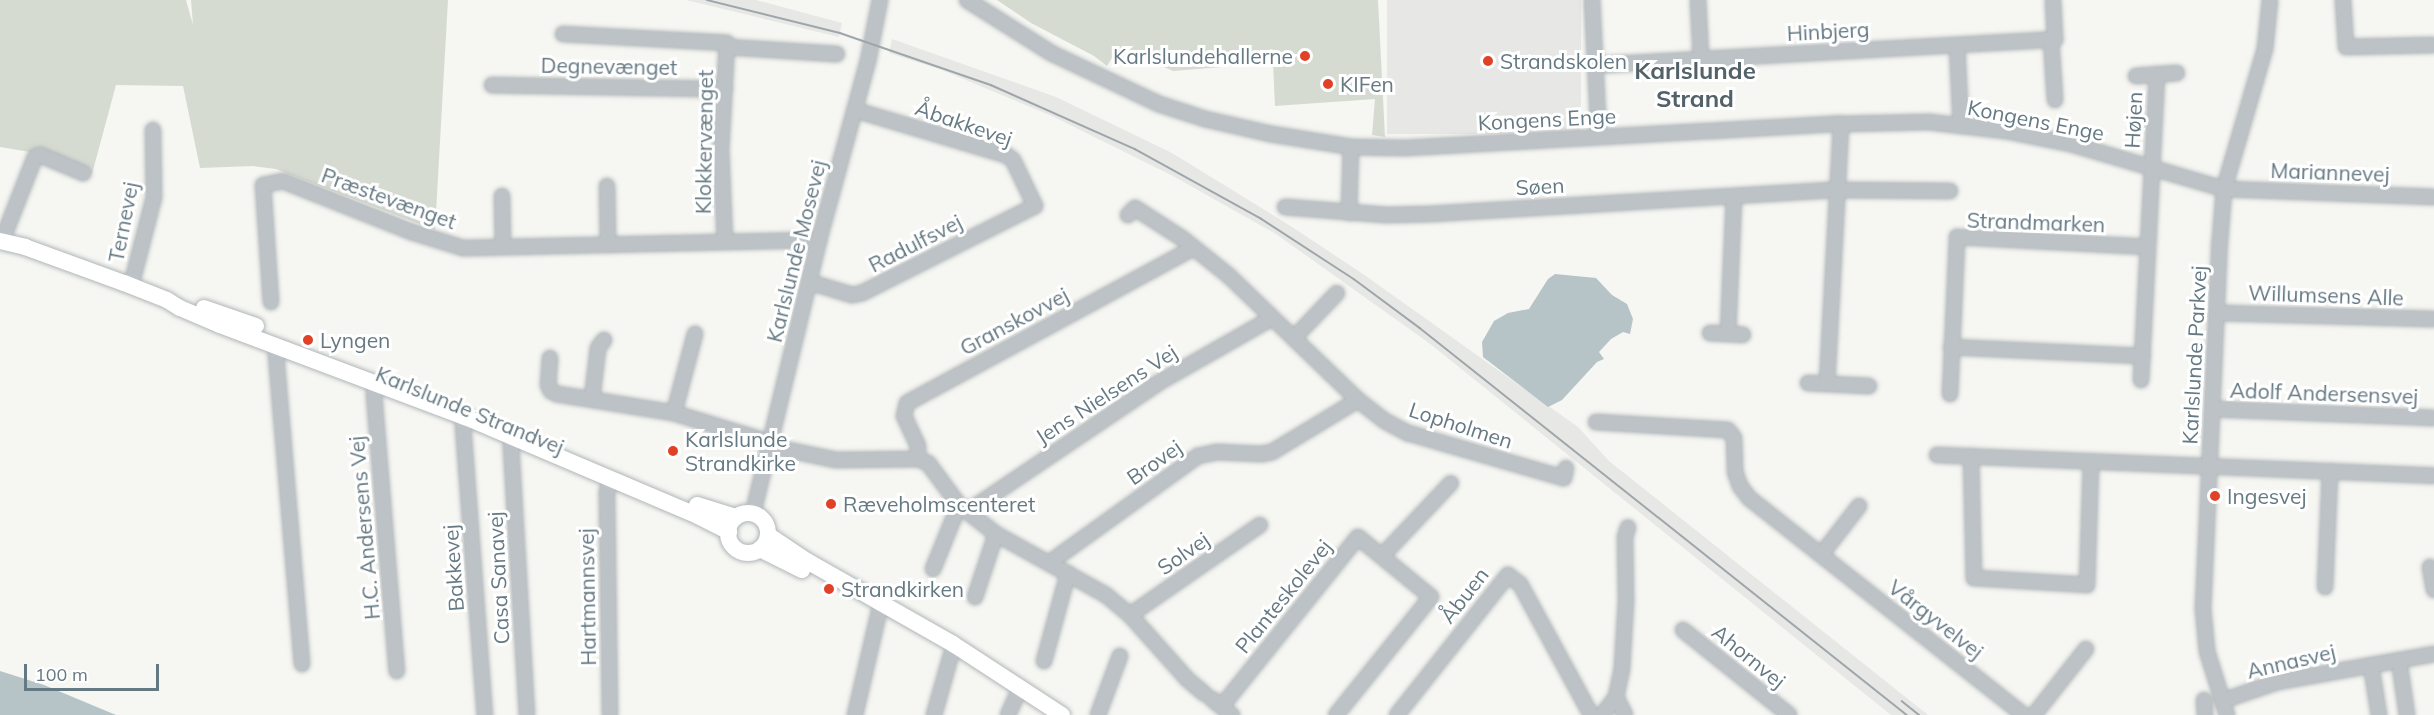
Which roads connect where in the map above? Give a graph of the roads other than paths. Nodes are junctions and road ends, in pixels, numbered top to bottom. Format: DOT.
graph roads {
  1 [pos="880,0"];
  2 [pos="967,0"];
  3 [pos="1592,0"];
  4 [pos="1698,0"];
  5 [pos="2053,0"];
  6 [pos="2270,0"];
  7 [pos="2343,0"];
  8 [pos="563,34"];
  9 [pos="2051,39"];
  10 [pos="727,45"];
  11 [pos="1957,45"];
  12 [pos="2434,45"];
  13 [pos="837,54"];
  14 [pos="1701,59"];
  15 [pos="1596,65"];
  16 [pos="2177,73"];
  17 [pos="2157,74"];
  18 [pos="2136,76"];
  19 [pos="492,85"];
  20 [pos="725,89"];
  21 [pos="2055,100"];
  22 [pos="855,110"];
  23 [pos="1841,124"];
  24 [pos="1961,126"];
  25 [pos="153,130"];
  26 [pos="1599,138"];
  27 [pos="1351,147"];
  28 [pos="2152,168"];
  29 [pos="83,173"];
  30 [pos="607,186"];
  31 [pos="2224,189"];
  32 [pos="1837,190"];
  33 [pos="1950,191"];
  34 [pos="502,196"];
  35 [pos="2434,197"];
  36 [pos="1734,198"];
  37 [pos="1035,206"];
  38 [pos="1285,207"];
  39 [pos="1349,213"];
  40 [pos="1128,214"];
  41 [pos="2,237"];
  42 [pos="819,240"];
  43 [pos="725,242"];
  44 [pos="608,244"];
  45 [pos="503,247"];
  46 [pos="2148,247"];
  47 [pos="1194,248"];
  48 [pos="809,282"];
  49 [pos="131,286"];
  50 [pos="1337,293"];
  51 [pos="167,300"];
  52 [pos="271,302"];
  53 [pos="2217,312"];
  54 [pos="1272,318"];
  55 [pos="2434,319"];
  56 [pos="1710,333"];
  57 [pos="695,334"];
  58 [pos="1728,334"];
  59 [pos="1743,335"];
  60 [pos="1294,338"];
  61 [pos="604,340"];
  62 [pos="278,346"];
  63 [pos="1951,346"];
  64 [pos="2143,356"];
  65 [pos="550,358"];
  66 [pos="2141,380"];
  67 [pos="377,383"];
  68 [pos="1808,383"];
  69 [pos="1827,384"];
  70 [pos="1869,386"];
  71 [pos="1950,394"];
  72 [pos="592,399"];
  73 [pos="1358,400"];
  74 [pos="2212,409"];
  75 [pos="674,413"];
  76 [pos="465,417"];
  77 [pos="2434,418"];
  78 [pos="1596,422"];
  79 [pos="514,438"];
  80 [pos="769,444"];
  81 [pos="1937,456"];
  82 [pos="1971,456"];
  83 [pos="918,459"];
  84 [pos="2091,462"];
  85 [pos="1566,468"];
  86 [pos="2210,468"];
  87 [pos="2330,471"];
  88 [pos="2434,476"];
  89 [pos="611,480"];
  90 [pos="1451,483"];
  91 [pos="1860,506"];
  92 [pos="963,508"];
  93 [pos="739,521"];
  94 [pos="1260,525"];
  95 [pos="1628,527"];
  96 [pos="996,534"];
  97 [pos="764,542"];
  98 [pos="1821,555"];
  99 [pos="1382,556"];
  100 [pos="1052,565"];
  101 [pos="2430,567"];
  102 [pos="933,569"];
  103 [pos="1068,573"];
  104 [pos="2325,587"];
  105 [pos="2434,590"];
  106 [pos="975,597"];
  107 [pos="879,612"];
  108 [pos="1130,615"];
  109 [pos="1683,630"];
  110 [pos="2086,649"];
  111 [pos="2434,654"];
  112 [pos="951,655"];
  113 [pos="1120,656"];
  114 [pos="2399,660"];
  115 [pos="1044,661"];
  116 [pos="302,664"];
  117 [pos="2371,665"];
  118 [pos="397,670"];
  119 [pos="1016,697"];
  120 [pos="1616,697"];
  121 [pos="2204,700"];
  122 [pos="2222,701"];
  123 [pos="1218,704"];
  124 [pos="1774,710"];
  125 [pos="485,715"];
  126 [pos="527,715"];
  127 [pos="610,715"];
  128 [pos="855,715"];
  129 [pos="934,715"];
  130 [pos="1008,715"];
  131 [pos="1042,715"];
  132 [pos="1062,715"];
  133 [pos="1098,715"];
  134 [pos="1336,715"];
  135 [pos="1397,715"];
  136 [pos="1591,715"];
  137 [pos="1602,715"];
  138 [pos="1625,715"];
  139 [pos="1789,715"];
  140 [pos="2024,715"];
  141 [pos="2034,715"];
  142 [pos="2205,715"];
  143 [pos="2227,715"];
  144 [pos="2379,715"];
  145 [pos="2407,715"];
  1 -- 22 [label="street, Karlslunde Mosevej"];
  2 -- 27 [label="street, Kongens Enge"];
  3 -- 15 [label="street"];
  4 -- 14 [label="street"];
  5 -- 9 [label="street"];
  6 -- 31 [label="street, Karlslunde Parkvej"];
  7 -- 12 [label="street"];
  8 -- 10 [label="street"];
  9 -- 11 [label="street, Hinbjerg"];
  9 -- 21 [label="street"];
  10 -- 13 [label="street"];
  10 -- 20 [label="street, Klokkervænget"];
  11 -- 14 [label="street, Hinbjerg"];
  11 -- 24 [label="street"];
  14 -- 15 [label="street, Hinbjerg"];
  15 -- 26 [label="street"];
  16 -- 17 [label="street, Højen"];
  17 -- 18 [label="street, Højen"];
  17 -- 28 [label="street, Højen"];
  19 -- 20 [label="street, Degnevænget"];
  20 -- 43 [label="street, Klokkervænget"];
  22 -- 37 [label="street, Åbakkevej"];
  22 -- 42 [label="street, Karlslunde Mosevej"];
  23 -- 24 [label="street, Kongens Enge"];
  23 -- 26 [label="street, Kongens Enge"];
  23 -- 32 [label="street"];
  24 -- 28 [label="street, Kongens Enge"];
  25 -- 49 [label="street, Ternevej"];
  26 -- 27 [label="street, Kongens Enge"];
  27 -- 39 [label="street"];
  28 -- 31 [label="street, Kongens Enge"];
  28 -- 46 [label="street"];
  29 -- 41 [label="street"];
  30 -- 44 [label="street"];
  31 -- 35 [label="street, Mariannevej"];
  31 -- 53 [label="street, Karlslunde Parkvej"];
  32 -- 33 [label="street, Søen"];
  32 -- 36 [label="street, Søen"];
  32 -- 69 [label="street"];
  34 -- 45 [label="street"];
  36 -- 39 [label="street, Søen"];
  36 -- 58 [label="street"];
  37 -- 48 [label="street, Radulfsvej"];
  38 -- 39 [label="street, Søen"];
  40 -- 47 [label="street, Lopholmen"];
  41 -- 49 [label="main road, Karlslunde Strandvej"];
  42 -- 43 [label="street, Præstevænget"];
  42 -- 48 [label="street, Karlslunde Mosevej"];
  43 -- 44 [label="street, Præstevænget"];
  44 -- 45 [label="street, Præstevænget"];
  45 -- 52 [label="street, Præstevænget"];
  46 -- 63 [label="street, Strandmarken"];
  46 -- 64 [label="street"];
  47 -- 54 [label="street, Lopholmen"];
  47 -- 83 [label="street, Granskovvej"];
  48 -- 80 [label="street, Karlslunde Mosevej"];
  49 -- 51 [label="main road, Karlslunde Strandvej"];
  50 -- 60 [label="street"];
  51 -- 62 [label="main road, Karlslunde Strandvej"];
  51 -- 93 [label="main road, Karlslunde Strandvej"];
  53 -- 55 [label="street, Willumsens Alle"];
  53 -- 74 [label="street, Karlslunde Parkvej"];
  54 -- 60 [label="street, Lopholmen"];
  54 -- 92 [label="street, Jens Nielsens Vej"];
  56 -- 58 [label="street"];
  57 -- 75 [label="street"];
  58 -- 59 [label="street"];
  60 -- 73 [label="street, Lopholmen"];
  61 -- 72 [label="street"];
  62 -- 67 [label="main road, Karlslunde Strandvej"];
  62 -- 116 [label="street"];
  63 -- 64 [label="street"];
  63 -- 71 [label="street, Strandmarken"];
  64 -- 66 [label="street"];
  65 -- 72 [label="street"];
  67 -- 76 [label="main road, Karlslunde Strandvej"];
  67 -- 118 [label="street, H.C. Andersens Vej"];
  68 -- 69 [label="street"];
  69 -- 70 [label="street"];
  72 -- 75 [label="street"];
  73 -- 85 [label="street, Lopholmen"];
  73 -- 100 [label="street, Brovej"];
  74 -- 77 [label="street, Adolf Andersensvej"];
  74 -- 86 [label="street, Karlslunde Parkvej"];
  75 -- 80 [label="street"];
  76 -- 79 [label="main road, Karlslunde Strandvej"];
  76 -- 125 [label="street, Bakkevej"];
  78 -- 98 [label="street, Vårgyvelvej"];
  79 -- 89 [label="main road, Karlslunde Strandvej"];
  79 -- 126 [label="street, Casa Sanavej"];
  80 -- 83 [label="street"];
  80 -- 93 [label="street, Karlslunde Mosevej"];
  81 -- 82 [label="street"];
  82 -- 84 [label="street"];
  82 -- 84 [label="street"];
  83 -- 92 [label="street"];
  84 -- 86 [label="street"];
  86 -- 87 [label="street"];
  86 -- 122 [label="street, Karlslunde Parkvej"];
  87 -- 88 [label="street"];
  87 -- 104 [label="street"];
  89 -- 93 [label="main road, Karlslunde Strandvej"];
  89 -- 127 [label="street, Hartmannsvej"];
  90 -- 99 [label="street"];
  91 -- 98 [label="street"];
  92 -- 96 [label="street"];
  92 -- 102 [label="street"];
  93 -- 97 [label="main road"];
  93 -- 97 [label="main road"];
  94 -- 108 [label="street, Solvej"];
  95 -- 120 [label="street"];
  96 -- 100 [label="street"];
  96 -- 106 [label="street"];
  97 -- 107 [label="main road"];
  97 -- 132 [label="main road"];
  98 -- 140 [label="street, Vårgyvelvej"];
  99 -- 123 [label="street, Planteskolevej"];
  99 -- 134 [label="street, Planteskolevej"];
  100 -- 103 [label="street"];
  101 -- 105 [label="street"];
  103 -- 108 [label="street"];
  103 -- 115 [label="street"];
  107 -- 112 [label="main road"];
  107 -- 128 [label="street"];
  108 -- 123 [label="street"];
  109 -- 124 [label="street, Ahornvej"];
  110 -- 141 [label="street"];
  111 -- 114 [label="street, Annasvej"];
  112 -- 119 [label="main road"];
  112 -- 129 [label="street"];
  113 -- 133 [label="street"];
  114 -- 117 [label="street, Annasvej"];
  114 -- 145 [label="street"];
  117 -- 122 [label="street, Annasvej"];
  117 -- 144 [label="street"];
  119 -- 130 [label="street"];
  119 -- 131 [label="main road"];
  120 -- 137 [label="street"];
  120 -- 138 [label="street"];
  121 -- 142 [label="street"];
  122 -- 143 [label="street, Karlslunde Parkvej"];
  124 -- 139 [label="street, Ahornvej"];
  135 -- 136 [label="street, Åbuen"];
}
